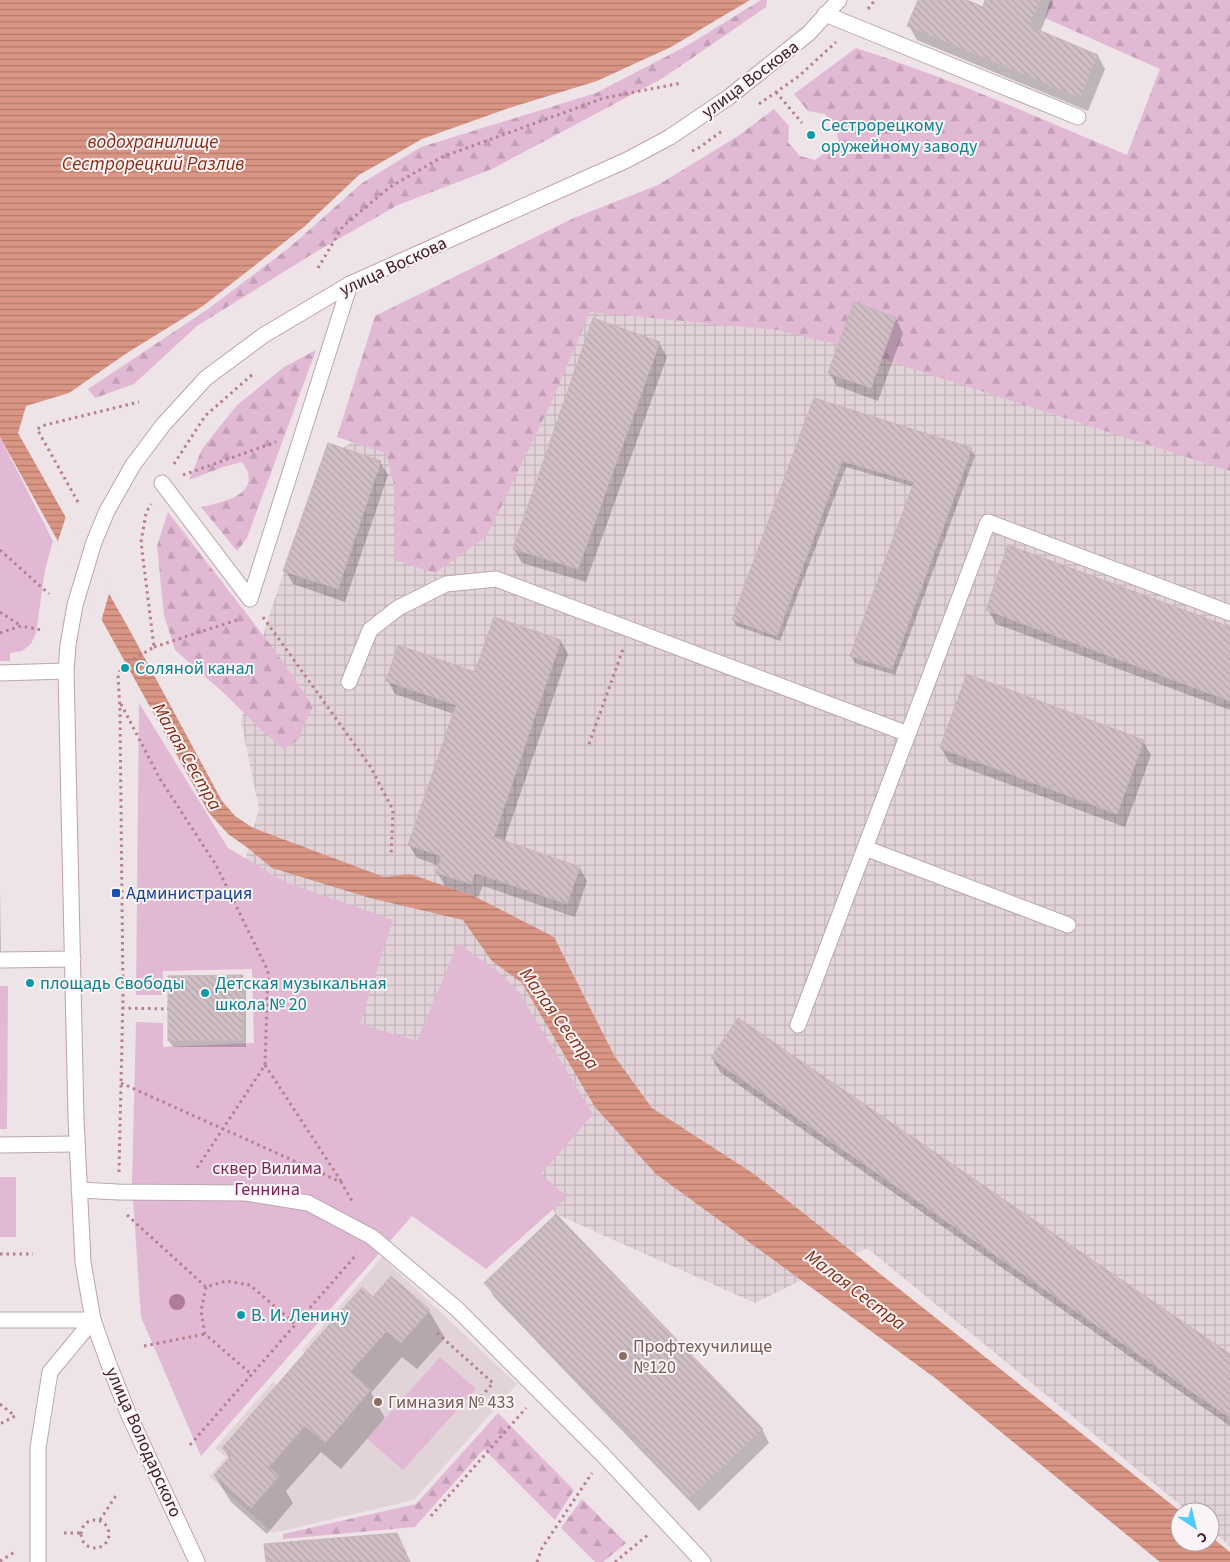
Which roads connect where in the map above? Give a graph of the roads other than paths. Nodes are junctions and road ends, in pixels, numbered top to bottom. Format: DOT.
graph roads {
  1 [pos="839,0"];
  2 [pos="826,14"];
  3 [pos="1078,117"];
  4 [pos="350,284"];
  5 [pos="162,482"];
  6 [pos="1230,613"];
  7 [pos="66,671"];
  8 [pos="0,674"];
  9 [pos="349,682"];
  10 [pos="908,734"];
  11 [pos="864,848"];
  12 [pos="1068,925"];
  13 [pos="73,959"];
  14 [pos="0,960"];
  15 [pos="798,1025"];
  16 [pos="77,1144"];
  17 [pos="0,1145"];
  18 [pos="78,1190"];
  19 [pos="0,1320"];
  20 [pos="93,1320"];
  21 [pos="38,1562"];
  22 [pos="197,1562"];
  23 [pos="703,1562"];
  1 -- 2 [label="main road, улица Воскова"];
  2 -- 3 [label="main road"];
  2 -- 4 [label="main road, улица Воскова"];
  4 -- 5 [label="main road"];
  4 -- 7 [label="main road, улица Воскова"];
  6 -- 10 [label="main road"];
  7 -- 8 [label="main road"];
  7 -- 13 [label="main road"];
  9 -- 10 [label="main road"];
  10 -- 11 [label="main road"];
  11 -- 12 [label="main road"];
  11 -- 15 [label="main road"];
  13 -- 14 [label="main road"];
  13 -- 16 [label="main road"];
  16 -- 17 [label="main road"];
  16 -- 18 [label="main road"];
  18 -- 20 [label="main road"];
  18 -- 23 [label="main road"];
  19 -- 20 [label="main road"];
  20 -- 21 [label="main road"];
  20 -- 22 [label="main road, улица Володарского"];
}
